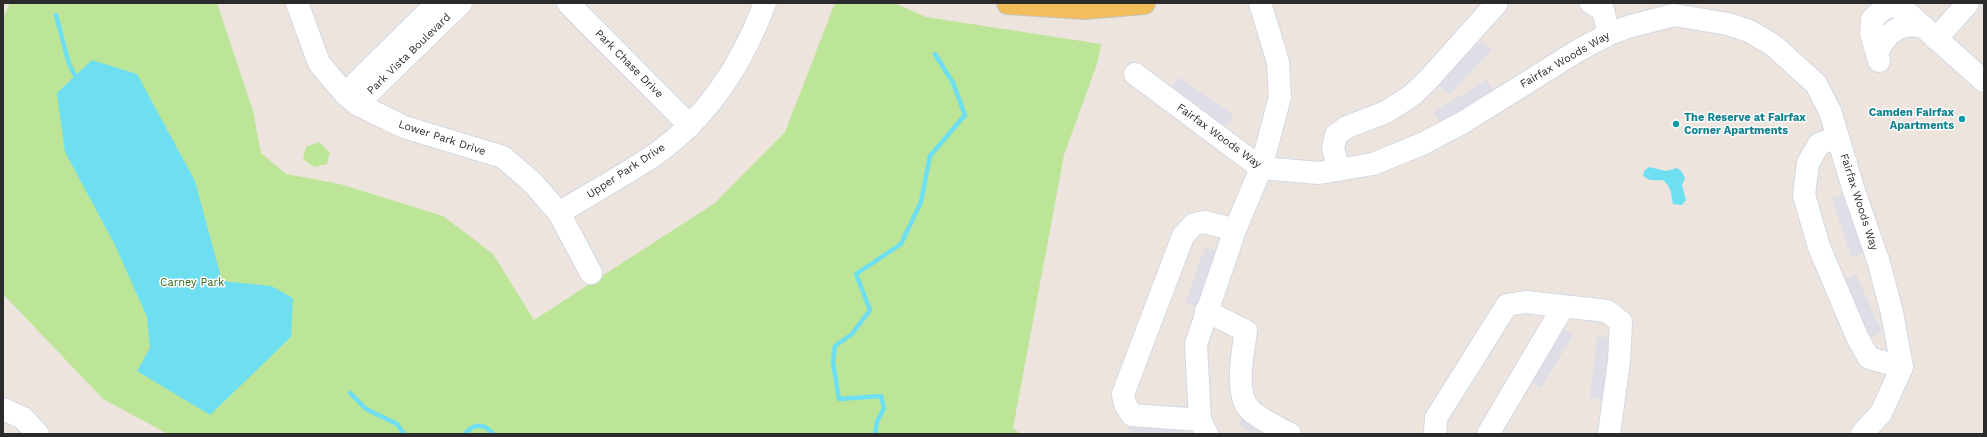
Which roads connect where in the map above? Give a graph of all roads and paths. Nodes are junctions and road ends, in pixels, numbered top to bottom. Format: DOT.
graph roads {
  1 [pos="297,3"];
  2 [pos="437,3"];
  3 [pos="461,3"];
  4 [pos="568,3"];
  5 [pos="765,3"];
  6 [pos="1008,3"];
  7 [pos="1144,3"];
  8 [pos="1260,3"];
  9 [pos="1497,3"];
  10 [pos="1591,3"];
  11 [pos="1968,3"];
  12 [pos="1684,9"];
  13 [pos="1929,33"];
  14 [pos="1610,34"];
  15 [pos="1878,57"];
  16 [pos="1135,74"];
  17 [pos="1984,81"];
  18 [pos="351,99"];
  19 [pos="690,126"];
  20 [pos="1838,137"];
  21 [pos="1261,168"];
  22 [pos="1339,170"];
  23 [pos="559,213"];
  24 [pos="1235,230"];
  25 [pos="591,273"];
  26 [pos="1563,307"];
  27 [pos="1206,311"];
  28 [pos="1902,367"];
  29 [pos="3,409"];
  30 [pos="1204,427"];
  31 [pos="38,434"];
  32 [pos="1290,434"];
  33 [pos="1435,434"];
  34 [pos="1488,434"];
  35 [pos="1609,434"];
  36 [pos="1862,434"];
  1 -- 18 [label="street, Lower Park Drive"];
  2 -- 18 [label="street, Park Vista Boulevard"];
  3 -- 18 [label="street, Park Vista Boulevard"];
  4 -- 19 [label="street, Park Chase Drive"];
  5 -- 19 [label="street, Upper Park Drive"];
  6 -- 7 [label="main road"];
  8 -- 21 [label="street"];
  9 -- 22 [label="street"];
  10 -- 14 [label="street"];
  11 -- 13 [label="street"];
  12 -- 14 [label="street, Fairfax Woods Way"];
  12 -- 20 [label="street, Fairfax Woods Way"];
  13 -- 15 [label="street"];
  13 -- 17 [label="street"];
  14 -- 22 [label="street, Fairfax Woods Way"];
  16 -- 21 [label="street, Fairfax Woods Way"];
  18 -- 23 [label="street, Lower Park Drive"];
  19 -- 23 [label="street, Upper Park Drive"];
  20 -- 28 [label="street, Fairfax Woods Way"];
  20 -- 28 [label="street"];
  21 -- 22 [label="street, Fairfax Woods Way"];
  21 -- 24 [label="street"];
  23 -- 25 [label="street, Lower Park Drive"];
  24 -- 27 [label="street"];
  24 -- 30 [label="street"];
  26 -- 33 [label="street"];
  26 -- 34 [label="street"];
  26 -- 35 [label="street"];
  27 -- 30 [label="street"];
  27 -- 32 [label="street"];
  28 -- 36 [label="street"];
  29 -- 31 [label="street"];
}
